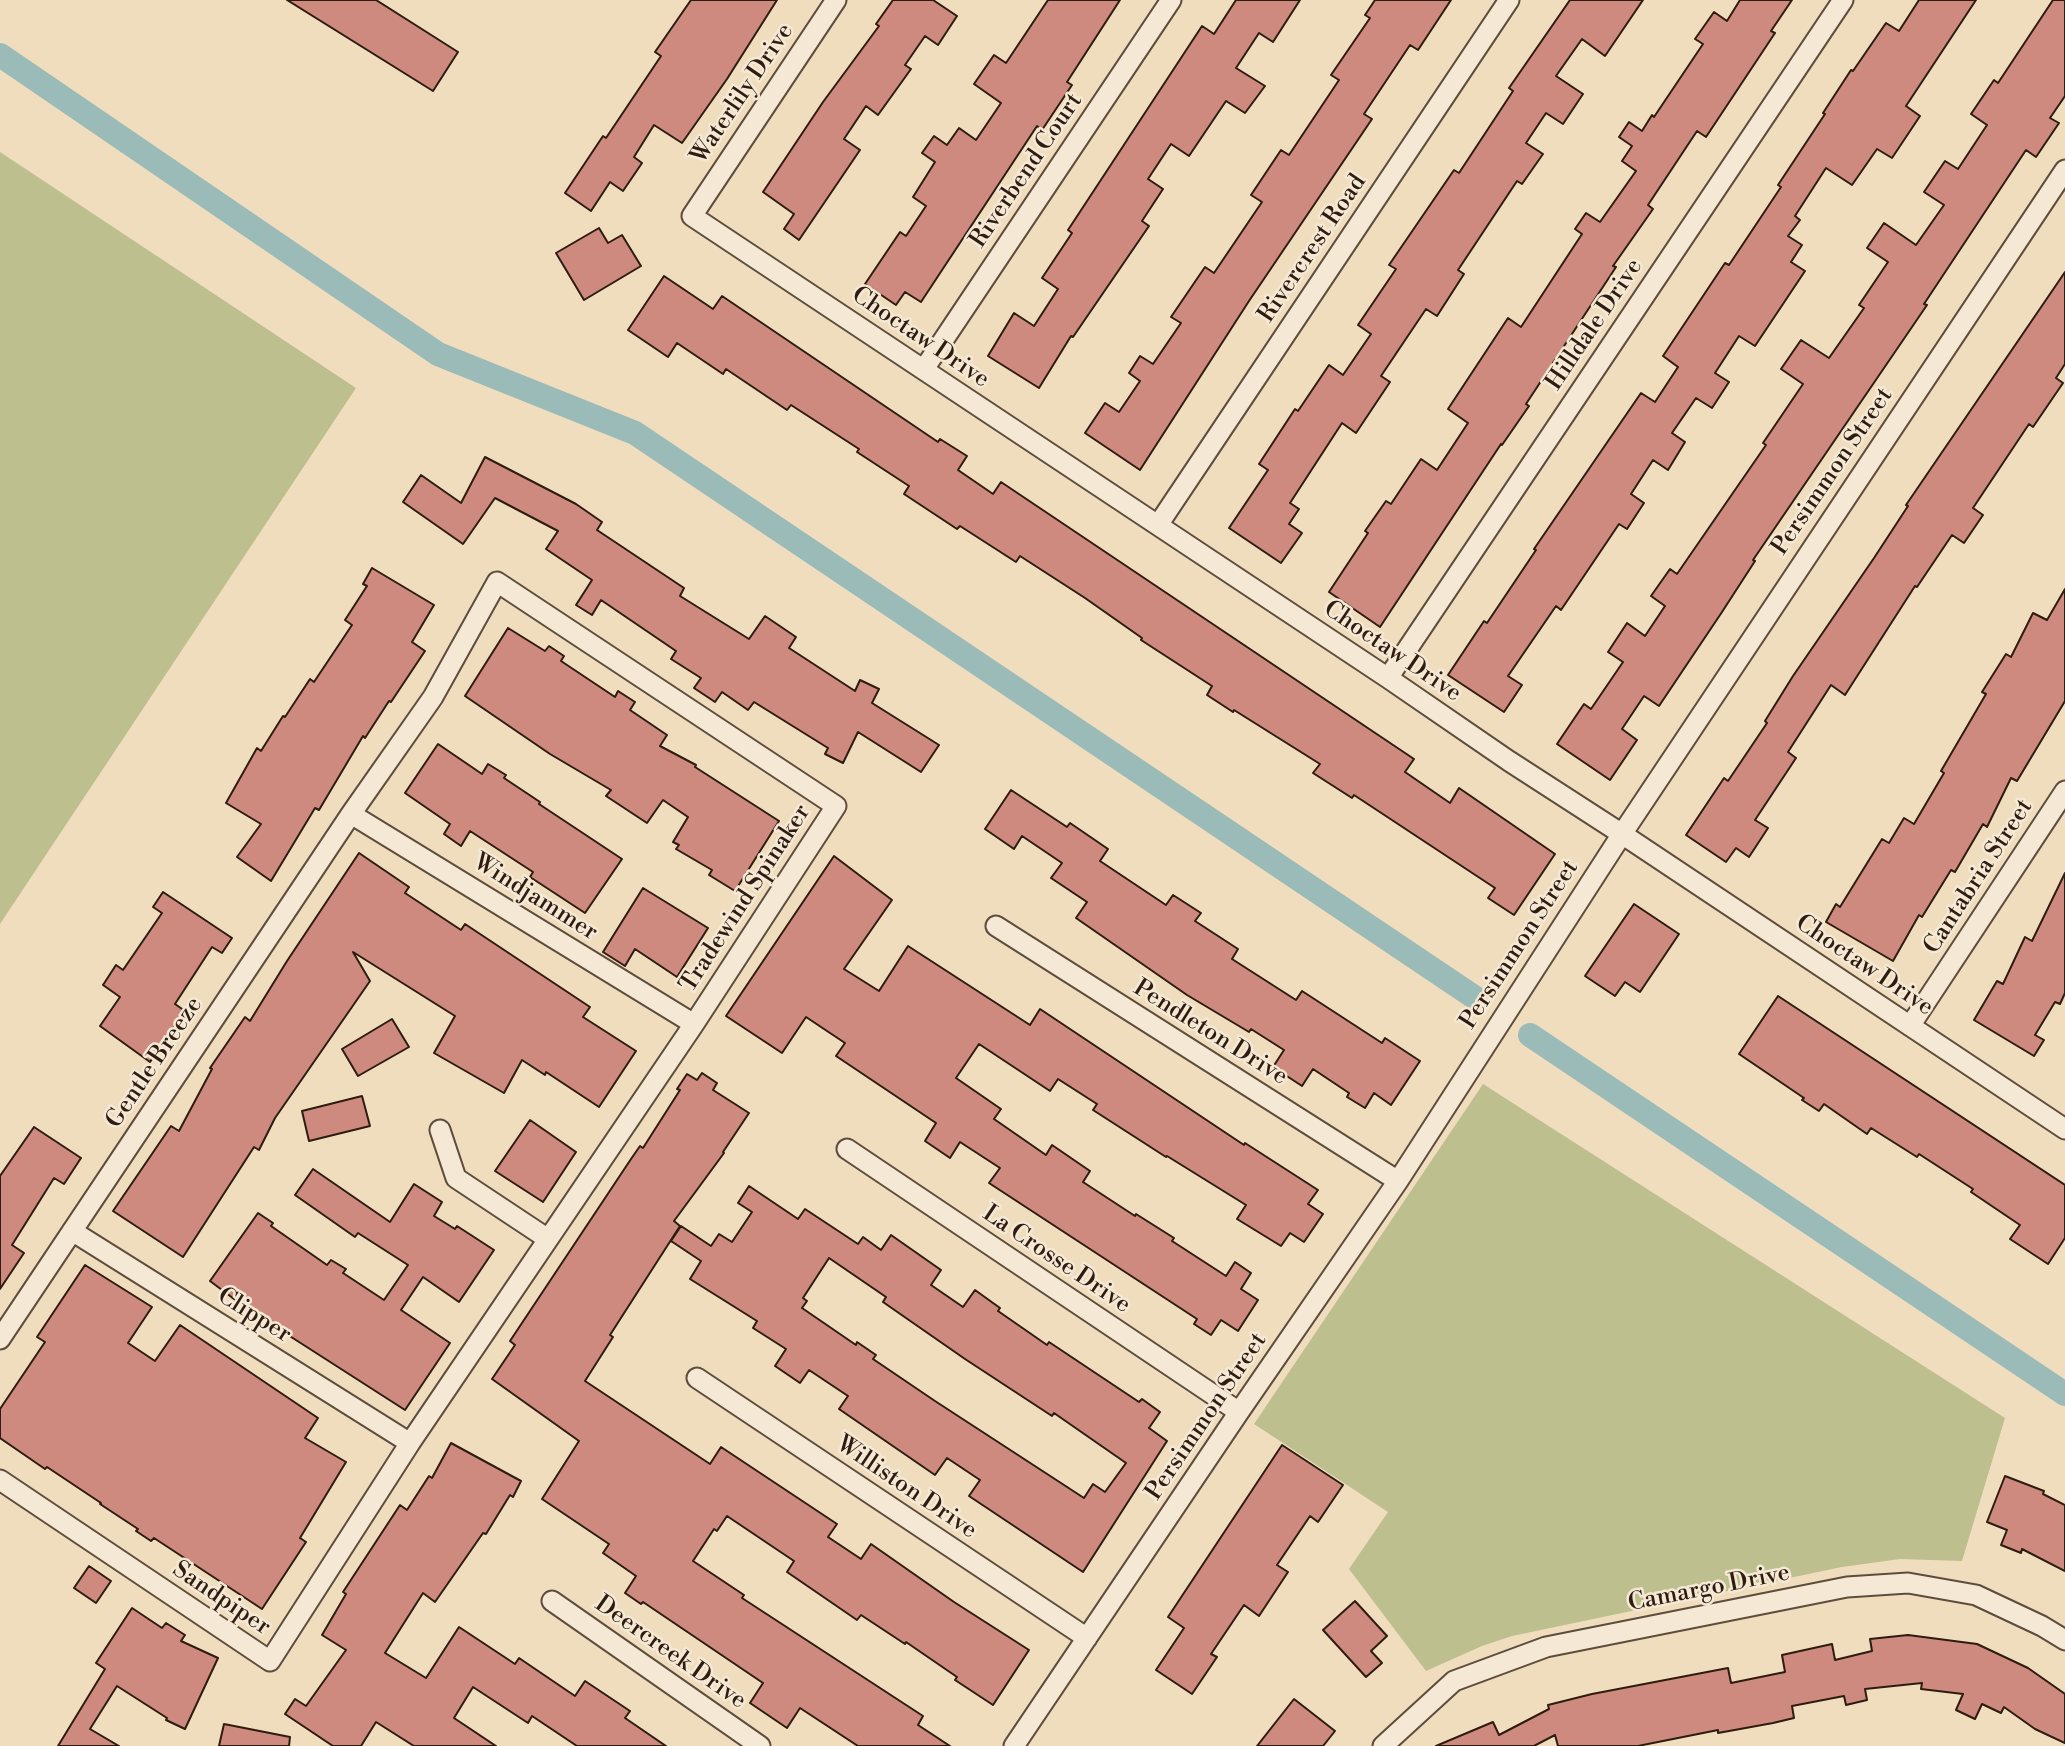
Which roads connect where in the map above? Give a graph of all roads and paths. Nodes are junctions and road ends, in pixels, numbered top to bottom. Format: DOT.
graph roads {
  1 [pos="835,0"];
  2 [pos="1171,0"];
  3 [pos="1509,0"];
  4 [pos="1843,0"];
  5 [pos="2065,170"];
  6 [pos="692,215"];
  7 [pos="924,369"];
  8 [pos="1158,525"];
  9 [pos="1388,678"];
  10 [pos="2065,791"];
  11 [pos="351,814"];
  12 [pos="1622,834"];
  13 [pos="996,926"];
  14 [pos="694,1024"];
  15 [pos="1910,1026"];
  16 [pos="2065,1129"];
  17 [pos="440,1130"];
  18 [pos="847,1149"];
  19 [pos="1398,1181"];
  20 [pos="72,1231"];
  21 [pos="548,1239"];
  22 [pos="0,1339"];
  23 [pos="697,1378"];
  24 [pos="1239,1412"];
  25 [pos="410,1443"];
  26 [pos="0,1480"];
  27 [pos="552,1601"];
  28 [pos="1087,1638"];
  29 [pos="2065,1640"];
  30 [pos="760,1746"];
  31 [pos="1014,1746"];
  32 [pos="1383,1746"];
  1 -- 6 [label="street, Waterlily Drive"];
  2 -- 7 [label="street, Riverbend Court"];
  3 -- 8 [label="street, Rivercrest Road"];
  4 -- 9 [label="street, Hilldale Drive"];
  5 -- 12 [label="street, Persimmon Street"];
  6 -- 7 [label="street, Choctaw Drive"];
  7 -- 8 [label="street, Choctaw Drive"];
  8 -- 9 [label="street, Choctaw Drive"];
  9 -- 12 [label="street, Choctaw Drive"];
  10 -- 15 [label="street, Cantabria Street"];
  11 -- 14 [label="street, Windjammer"];
  11 -- 14 [label="street, Tradewind Spinaker"];
  11 -- 20 [label="street, Gentle Breeze"];
  12 -- 15 [label="street, Choctaw Drive"];
  12 -- 19 [label="street, Persimmon Street"];
  13 -- 19 [label="street, Pendleton Drive"];
  14 -- 21 [label="street, Tradewind Spinaker"];
  15 -- 16 [label="street, Choctaw Drive"];
  17 -- 21 [label="street"];
  18 -- 24 [label="street, La Crosse Drive"];
  19 -- 24 [label="street, Persimmon Street"];
  20 -- 22 [label="street, Gentle Breeze"];
  20 -- 25 [label="street, Clipper"];
  21 -- 25 [label="street, Tradewind Spinaker"];
  23 -- 28 [label="street, Williston Drive"];
  24 -- 28 [label="street, Persimmon Street"];
  25 -- 26 [label="street, Sandpiper"];
  27 -- 30 [label="street, Deercreek Drive"];
  28 -- 31 [label="street, Persimmon Street"];
  29 -- 32 [label="street, Camargo Drive"];
}
